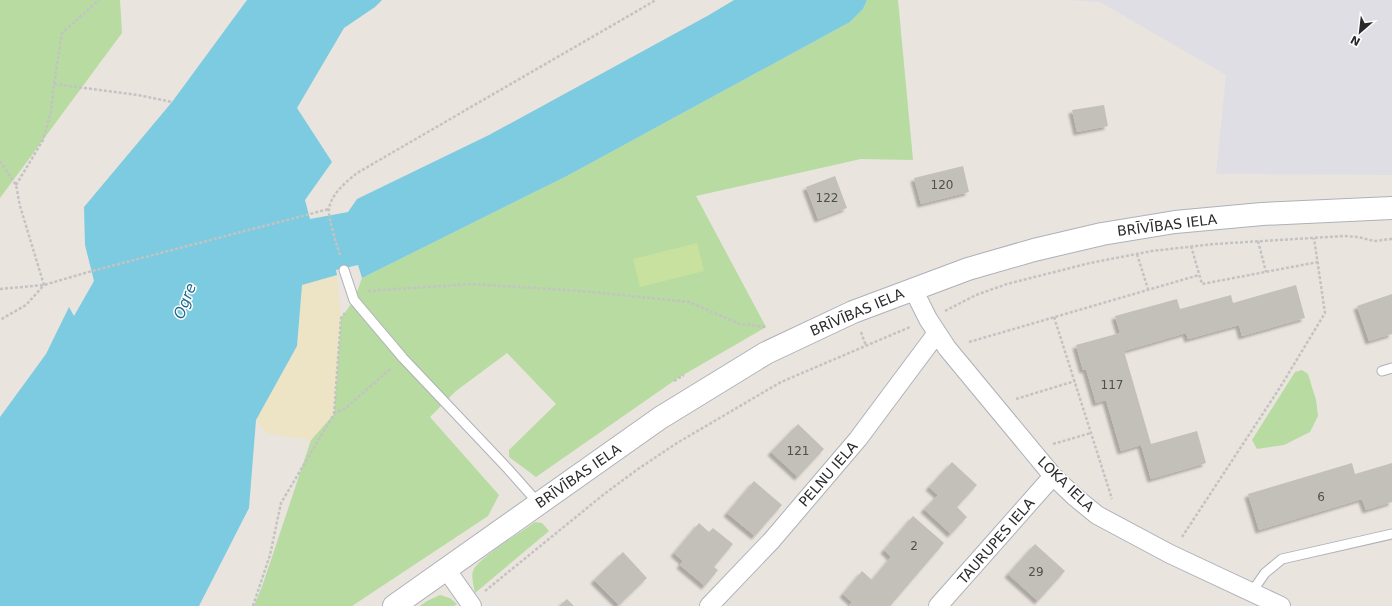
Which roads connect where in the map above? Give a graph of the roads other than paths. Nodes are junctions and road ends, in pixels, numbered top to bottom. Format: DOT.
graph roads {
  1 [pos="1392,208"];
  2 [pos="344,270"];
  3 [pos="913,289"];
  4 [pos="937,333"];
  5 [pos="1392,368"];
  6 [pos="1382,372"];
  7 [pos="1053,476"];
  8 [pos="539,504"];
  9 [pos="1392,534"];
  10 [pos="446,569"];
  11 [pos="1248,599"];
  12 [pos="394,606"];
  13 [pos="472,606"];
  14 [pos="710,606"];
  15 [pos="938,606"];
  16 [pos="1282,606"];
  1 -- 3 [label="main road, BRĪVĪBAS IELA"];
  2 -- 8 [label="lane"];
  3 -- 4 [label="street, LOKA IELA"];
  3 -- 8 [label="main road, BRĪVĪBAS IELA"];
  4 -- 7 [label="street, LOKA IELA"];
  4 -- 14 [label="street, PELNU IELA"];
  5 -- 6 [label="lane"];
  7 -- 11 [label="street, LOKA IELA"];
  7 -- 15 [label="street, TAURUPES IELA"];
  8 -- 10 [label="main road, BRĪVĪBAS IELA"];
  9 -- 11 [label="lane"];
  10 -- 12 [label="main road, BRĪVĪBAS IELA"];
  10 -- 13 [label="street"];
  11 -- 16 [label="street, LOKA IELA"];
}
